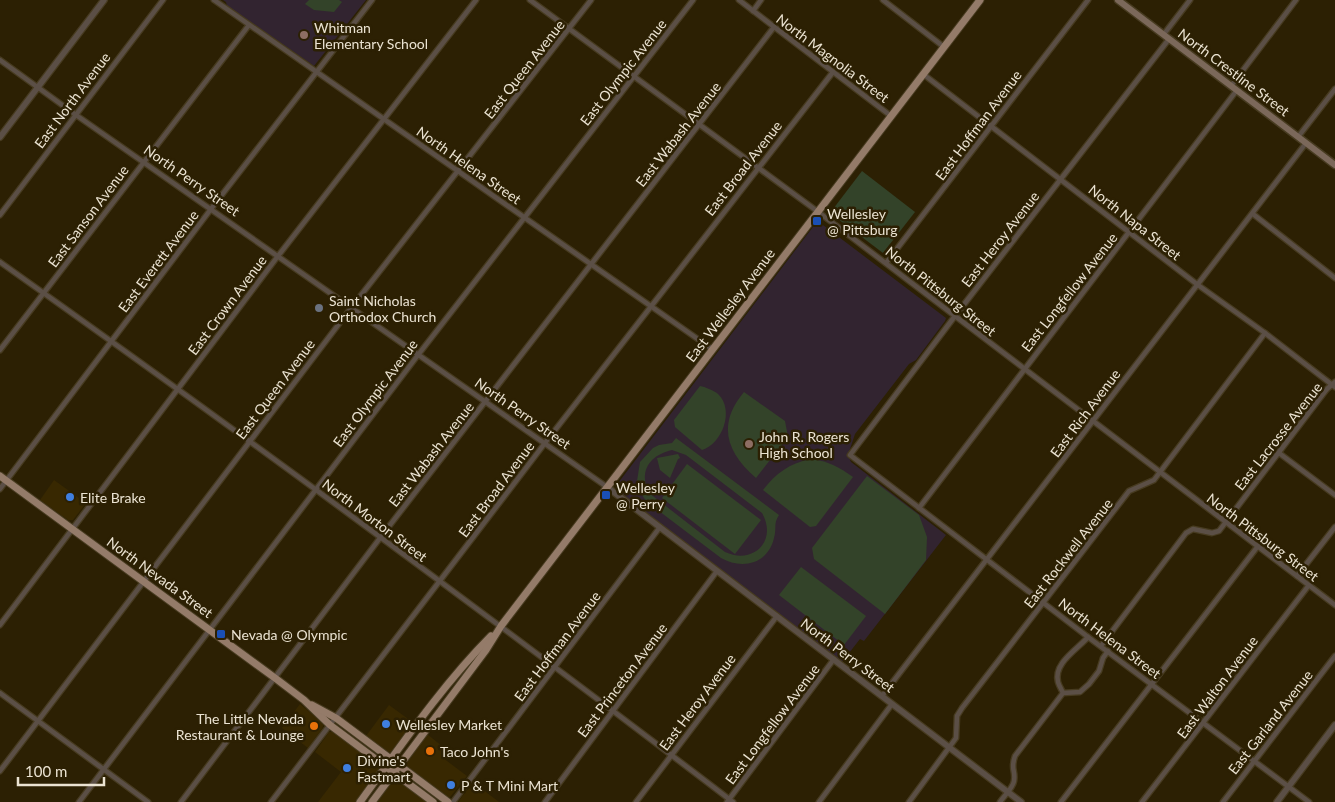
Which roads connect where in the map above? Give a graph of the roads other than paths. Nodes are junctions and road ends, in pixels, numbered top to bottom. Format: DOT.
graph roads {
  1 [pos="104,0"];
  2 [pos="163,0"];
  3 [pos="214,0"];
  4 [pos="372,0"];
  5 [pos="476,0"];
  6 [pos="530,0"];
  7 [pos="591,0"];
  8 [pos="693,0"];
  9 [pos="738,0"];
  10 [pos="761,0"];
  11 [pos="883,0"];
  12 [pos="1088,0"];
  13 [pos="1118,0"];
  14 [pos="1190,0"];
  15 [pos="1296,0"];
  16 [pos="976,1"];
  17 [pos="753,11"];
  18 [pos="249,25"];
  19 [pos="774,27"];
  20 [pos="570,28"];
  21 [pos="1166,37"];
  22 [pos="944,47"];
  23 [pos="0,60"];
  24 [pos="316,71"];
  25 [pos="832,72"];
  26 [pos="923,74"];
  27 [pos="634,76"];
  28 [pos="37,87"];
  29 [pos="1234,88"];
  30 [pos="1335,89"];
  31 [pos="76,114"];
  32 [pos="891,116"];
  33 [pos="384,119"];
  34 [pos="700,124"];
  35 [pos="991,127"];
  36 [pos="0,137"];
  37 [pos="1298,137"];
  38 [pos="1306,143"];
  39 [pos="143,162"];
  40 [pos="1335,165"];
  41 [pos="758,167"];
  42 [pos="458,171"];
  43 [pos="1061,179"];
  44 [pos="210,209"];
  45 [pos="818,211"];
  46 [pos="1252,214"];
  47 [pos="0,215"];
  48 [pos="525,218"];
  49 [pos="1130,232"];
  50 [pos="278,256"];
  51 [pos="0,262"];
  52 [pos="886,263"];
  53 [pos="592,264"];
  54 [pos="1335,278"];
  55 [pos="1198,285"];
  56 [pos="44,292"];
  57 [pos="651,306"];
  58 [pos="351,308"];
  59 [pos="955,316"];
  60 [pos="1265,333"];
  61 [pos="112,342"];
  62 [pos="712,349"];
  63 [pos="0,350"];
  64 [pos="418,355"];
  65 [pos="1024,370"];
  66 [pos="1334,384"];
  67 [pos="178,390"];
  68 [pos="485,402"];
  69 [pos="1092,422"];
  70 [pos="250,442"];
  71 [pos="545,443"];
  72 [pos="1279,453"];
  73 [pos="850,455"];
  74 [pos="1160,472"];
  75 [pos="3,478"];
  76 [pos="607,487"];
  77 [pos="0,489"];
  78 [pos="315,490"];
  79 [pos="1335,495"];
  80 [pos="919,508"];
  81 [pos="1226,522"];
  82 [pos="660,527"];
  83 [pos="1335,527"];
  84 [pos="73,529"];
  85 [pos="380,538"];
  86 [pos="1258,546"];
  87 [pos="988,560"];
  88 [pos="717,571"];
  89 [pos="1297,576"];
  90 [pos="144,581"];
  91 [pos="439,582"];
  92 [pos="1309,585"];
  93 [pos="1044,603"];
  94 [pos="1335,605"];
  95 [pos="777,616"];
  96 [pos="0,625"];
  97 [pos="501,626"];
  98 [pos="210,629"];
  99 [pos="1088,637"];
  100 [pos="1100,646"];
  101 [pos="1108,651"];
  102 [pos="1335,656"];
  103 [pos="834,660"];
  104 [pos="555,667"];
  105 [pos="275,678"];
  106 [pos="1152,684"];
  107 [pos="0,693"];
  108 [pos="1063,693"];
  109 [pos="882,696"];
  110 [pos="304,700"];
  111 [pos="892,704"];
  112 [pos="613,710"];
  113 [pos="336,718"];
  114 [pos="38,720"];
  115 [pos="1204,723"];
  116 [pos="330,725"];
  117 [pos="1335,725"];
  118 [pos="949,748"];
  119 [pos="671,755"];
  120 [pos="391,760"];
  121 [pos="1254,761"];
  122 [pos="400,766"];
  123 [pos="386,767"];
  124 [pos="104,769"];
  125 [pos="0,771"];
  126 [pos="394,773"];
  127 [pos="1289,787"];
  128 [pos="1008,792"];
  129 [pos="730,801"];
  130 [pos="79,802"];
  131 [pos="148,802"];
  132 [pos="181,802"];
  133 [pos="271,802"];
  134 [pos="360,802"];
  135 [pos="372,802"];
  136 [pos="433,802"];
  137 [pos="448,802"];
  138 [pos="453,802"];
  139 [pos="544,802"];
  140 [pos="636,802"];
  141 [pos="819,802"];
  142 [pos="909,802"];
  143 [pos="1000,802"];
  144 [pos="1021,802"];
  145 [pos="1061,802"];
  146 [pos="1142,802"];
  147 [pos="1223,802"];
  148 [pos="1277,802"];
  149 [pos="1309,802"];
  1 -- 28 [label="street"];
  2 -- 31 [label="street, East North Avenue"];
  3 -- 18 [label="street, North Helena Street"];
  4 -- 24 [label="street, East Everett Avenue"];
  5 -- 33 [label="street, East Crown Avenue"];
  6 -- 20 [label="street, North Pittsburg Street"];
  7 -- 20 [label="street, East Queen Avenue"];
  8 -- 27 [label="street, East Olympic Avenue"];
  9 -- 17 [label="street, North Magnolia Street"];
  10 -- 17 [label="street"];
  11 -- 22 [label="street"];
  12 -- 35 [label="street, East Hoffman Avenue"];
  13 -- 21 [label="main road, North Crestline Street"];
  14 -- 21 [label="street, East Heroy Avenue"];
  15 -- 29 [label="street, East Longfellow Avenue"];
  16 -- 22 [label="main road, East Wellesley Avenue"];
  17 -- 19 [label="street, North Magnolia Street"];
  18 -- 24 [label="street, North Helena Street"];
  18 -- 39 [label="street, East Sanson Avenue"];
  19 -- 25 [label="street, North Magnolia Street"];
  19 -- 34 [label="street, East Wabash Avenue"];
  20 -- 27 [label="street, North Pittsburg Street"];
  20 -- 42 [label="street, East Queen Avenue"];
  21 -- 29 [label="main road, North Crestline Street"];
  21 -- 43 [label="street, East Heroy Avenue"];
  22 -- 26 [label="main road, East Wellesley Avenue"];
  23 -- 28 [label="street, North Perry Street"];
  24 -- 33 [label="street, North Helena Street"];
  24 -- 44 [label="street, East Everett Avenue"];
  25 -- 32 [label="street, North Magnolia Street"];
  25 -- 41 [label="street, East Broad Avenue"];
  26 -- 32 [label="main road, East Wellesley Avenue"];
  26 -- 35 [label="street, North Napa Street"];
  27 -- 34 [label="street, North Pittsburg Street"];
  27 -- 48 [label="street, East Olympic Avenue"];
  28 -- 31 [label="street, North Perry Street"];
  28 -- 36 [label="street"];
  29 -- 37 [label="main road, North Crestline Street"];
  29 -- 49 [label="street, East Longfellow Avenue"];
  30 -- 37 [label="street"];
  31 -- 39 [label="street, North Perry Street"];
  31 -- 47 [label="street, East North Avenue"];
  32 -- 45 [label="main road, East Wellesley Avenue"];
  33 -- 42 [label="street, North Helena Street"];
  33 -- 50 [label="street, East Crown Avenue"];
  34 -- 41 [label="street, North Pittsburg Street"];
  34 -- 53 [label="street, East Wabash Avenue"];
  35 -- 43 [label="street, North Napa Street"];
  35 -- 52 [label="street, East Hoffman Avenue"];
  37 -- 38 [label="main road, North Crestline Street"];
  38 -- 40 [label="main road, North Crestline Street"];
  38 -- 46 [label="street, East Rich Avenue"];
  39 -- 44 [label="street, North Perry Street"];
  39 -- 56 [label="street, East Sanson Avenue"];
  41 -- 45 [label="street, North Pittsburg Street"];
  41 -- 57 [label="street, East Broad Avenue"];
  42 -- 48 [label="street, North Helena Street"];
  42 -- 58 [label="street, East Queen Avenue"];
  43 -- 49 [label="street, North Napa Street"];
  43 -- 59 [label="street, East Heroy Avenue"];
  44 -- 50 [label="street, North Perry Street"];
  44 -- 61 [label="street, East Everett Avenue"];
  45 -- 52 [label="street, North Pittsburg Street"];
  45 -- 62 [label="main road, East Wellesley Avenue"];
  46 -- 54 [label="street"];
  46 -- 55 [label="street, East Rich Avenue"];
  48 -- 53 [label="street, North Helena Street"];
  48 -- 64 [label="street, East Olympic Avenue"];
  49 -- 55 [label="street, North Napa Street"];
  49 -- 65 [label="street, East Longfellow Avenue"];
  50 -- 58 [label="street, North Perry Street"];
  50 -- 67 [label="street, East Crown Avenue"];
  51 -- 56 [label="street, North Morton Street"];
  52 -- 59 [label="street, North Pittsburg Street"];
  53 -- 57 [label="street, North Helena Street"];
  53 -- 68 [label="street, East Wabash Avenue"];
  55 -- 60 [label="street, North Napa Street"];
  55 -- 69 [label="street, East Rich Avenue"];
  56 -- 61 [label="street, North Morton Street"];
  56 -- 63 [label="street, East Sanson Avenue"];
  57 -- 62 [label="street, North Helena Street"];
  57 -- 71 [label="street, East Broad Avenue"];
  58 -- 64 [label="street, North Perry Street"];
  58 -- 70 [label="street, East Queen Avenue"];
  59 -- 65 [label="street, North Pittsburg Street"];
  59 -- 73 [label="street, East Heroy Avenue"];
  60 -- 66 [label="street, North Napa Street"];
  60 -- 74 [label="street, East Rockwell Avenue"];
  61 -- 67 [label="street, North Morton Street"];
  61 -- 75 [label="street, East Everett Avenue"];
  62 -- 76 [label="main road, East Wellesley Avenue"];
  64 -- 68 [label="street, North Perry Street"];
  64 -- 78 [label="street, East Olympic Avenue"];
  65 -- 69 [label="street, North Pittsburg Street"];
  65 -- 80 [label="street, East Longfellow Avenue"];
  66 -- 72 [label="street, East Lacrosse Avenue"];
  67 -- 70 [label="street, North Morton Street"];
  67 -- 84 [label="street, East Crown Avenue"];
  68 -- 71 [label="street, North Perry Street"];
  68 -- 85 [label="street, East Wabash Avenue"];
  69 -- 74 [label="street, North Pittsburg Street"];
  69 -- 87 [label="street, East Rich Avenue"];
  70 -- 78 [label="street, North Morton Street"];
  70 -- 90 [label="street, East Queen Avenue"];
  71 -- 76 [label="street, North Perry Street"];
  71 -- 91 [label="street, East Broad Avenue"];
  72 -- 79 [label="street"];
  72 -- 81 [label="street, East Lacrosse Avenue"];
  73 -- 80 [label="street, North Helena Street"];
  74 -- 81 [label="street, North Pittsburg Street"];
  74 -- 93 [label="street, East Rockwell Avenue"];
  75 -- 77 [label="street, East Everett Avenue"];
  75 -- 84 [label="main road, North Nevada Street"];
  76 -- 82 [label="street, North Perry Street"];
  76 -- 97 [label="main road, East Wellesley Avenue"];
  78 -- 85 [label="street, North Morton Street"];
  78 -- 98 [label="street, East Olympic Avenue"];
  80 -- 87 [label="street, North Helena Street"];
  81 -- 86 [label="street, North Pittsburg Street"];
  81 -- 100 [label="street, East Lacrosse Avenue"];
  82 -- 88 [label="street, North Perry Street"];
  82 -- 104 [label="street, East Hoffman Avenue"];
  83 -- 89 [label="street"];
  84 -- 90 [label="main road, North Nevada Street"];
  84 -- 96 [label="street, East Crown Avenue"];
  85 -- 91 [label="street, North Morton Street"];
  85 -- 105 [label="street, East Wabash Avenue"];
  86 -- 89 [label="street, North Pittsburg Street"];
  86 -- 106 [label="street"];
  87 -- 93 [label="street, North Helena Street"];
  87 -- 109 [label="street, East Rich Avenue"];
  88 -- 95 [label="street, North Perry Street"];
  88 -- 112 [label="street, East Princeton Avenue"];
  89 -- 92 [label="street, North Pittsburg Street"];
  90 -- 98 [label="main road, North Nevada Street"];
  90 -- 114 [label="street, East Queen Avenue"];
  91 -- 97 [label="street, North Morton Street"];
  91 -- 113 [label="street, East Broad Avenue"];
  92 -- 94 [label="street, North Pittsburg Street"];
  92 -- 115 [label="street, East Walton Avenue"];
  93 -- 99 [label="street, North Helena Street"];
  93 -- 118 [label="street, East Rockwell Avenue"];
  95 -- 103 [label="street, North Perry Street"];
  95 -- 119 [label="street, East Heroy Avenue"];
  97 -- 104 [label="street, North Morton Street"];
  97 -- 120 [label="main road, East Wellesley Avenue"];
  97 -- 122 [label="main road, East Wellesley Avenue"];
  98 -- 105 [label="main road, North Nevada Street"];
  98 -- 124 [label="street, East Olympic Avenue"];
  99 -- 100 [label="street, North Helena Street"];
  99 -- 108 [label="street"];
  100 -- 101 [label="street, North Helena Street"];
  101 -- 106 [label="street, North Helena Street"];
  101 -- 108 [label="street"];
  102 -- 121 [label="street, East Garland Avenue"];
  103 -- 109 [label="street, North Perry Street"];
  103 -- 129 [label="street, East Longfellow Avenue"];
  104 -- 112 [label="street, North Morton Street"];
  104 -- 138 [label="street, East Hoffman Avenue"];
  105 -- 110 [label="main road, North Nevada Street"];
  105 -- 132 [label="street, East Wabash Avenue"];
  106 -- 115 [label="street, North Helena Street"];
  106 -- 145 [label="street"];
  107 -- 114 [label="street"];
  108 -- 128 [label="street"];
  109 -- 111 [label="street, North Perry Street"];
  110 -- 113 [label="main road, North Nevada Street"];
  110 -- 116 [label="main road, North Nevada Street"];
  111 -- 118 [label="street, North Perry Street"];
  111 -- 141 [label="street"];
  112 -- 119 [label="street, North Morton Street"];
  112 -- 139 [label="street, East Princeton Avenue"];
  113 -- 116 [label="street, East Broad Avenue"];
  113 -- 120 [label="main road, North Nevada Street"];
  114 -- 124 [label="street"];
  114 -- 125 [label="street, East Queen Avenue"];
  115 -- 121 [label="street, North Helena Street"];
  115 -- 146 [label="street, East Walton Avenue"];
  116 -- 123 [label="main road, North Nevada Street"];
  116 -- 133 [label="street, East Broad Avenue"];
  117 -- 127 [label="street"];
  118 -- 128 [label="street, North Perry Street"];
  118 -- 142 [label="street, East Rockwell Avenue"];
  119 -- 129 [label="street, North Morton Street"];
  119 -- 140 [label="street, East Heroy Avenue"];
  120 -- 122 [label="main road, North Nevada Street"];
  120 -- 123 [label="main road, East Wellesley Avenue"];
  121 -- 127 [label="street, North Helena Street"];
  121 -- 147 [label="street, East Garland Avenue"];
  122 -- 126 [label="main road, East Wellesley Avenue"];
  122 -- 137 [label="main road, North Nevada Street"];
  123 -- 126 [label="main road, North Nevada Street"];
  123 -- 134 [label="main road, East Wellesley Avenue"];
  124 -- 130 [label="street, East Olympic Avenue"];
  124 -- 131 [label="street"];
  126 -- 135 [label="main road, East Wellesley Avenue"];
  126 -- 136 [label="main road, North Nevada Street"];
  127 -- 148 [label="street"];
  127 -- 149 [label="street, North Helena Street"];
  128 -- 143 [label="street"];
  128 -- 144 [label="street, North Perry Street"];
}
